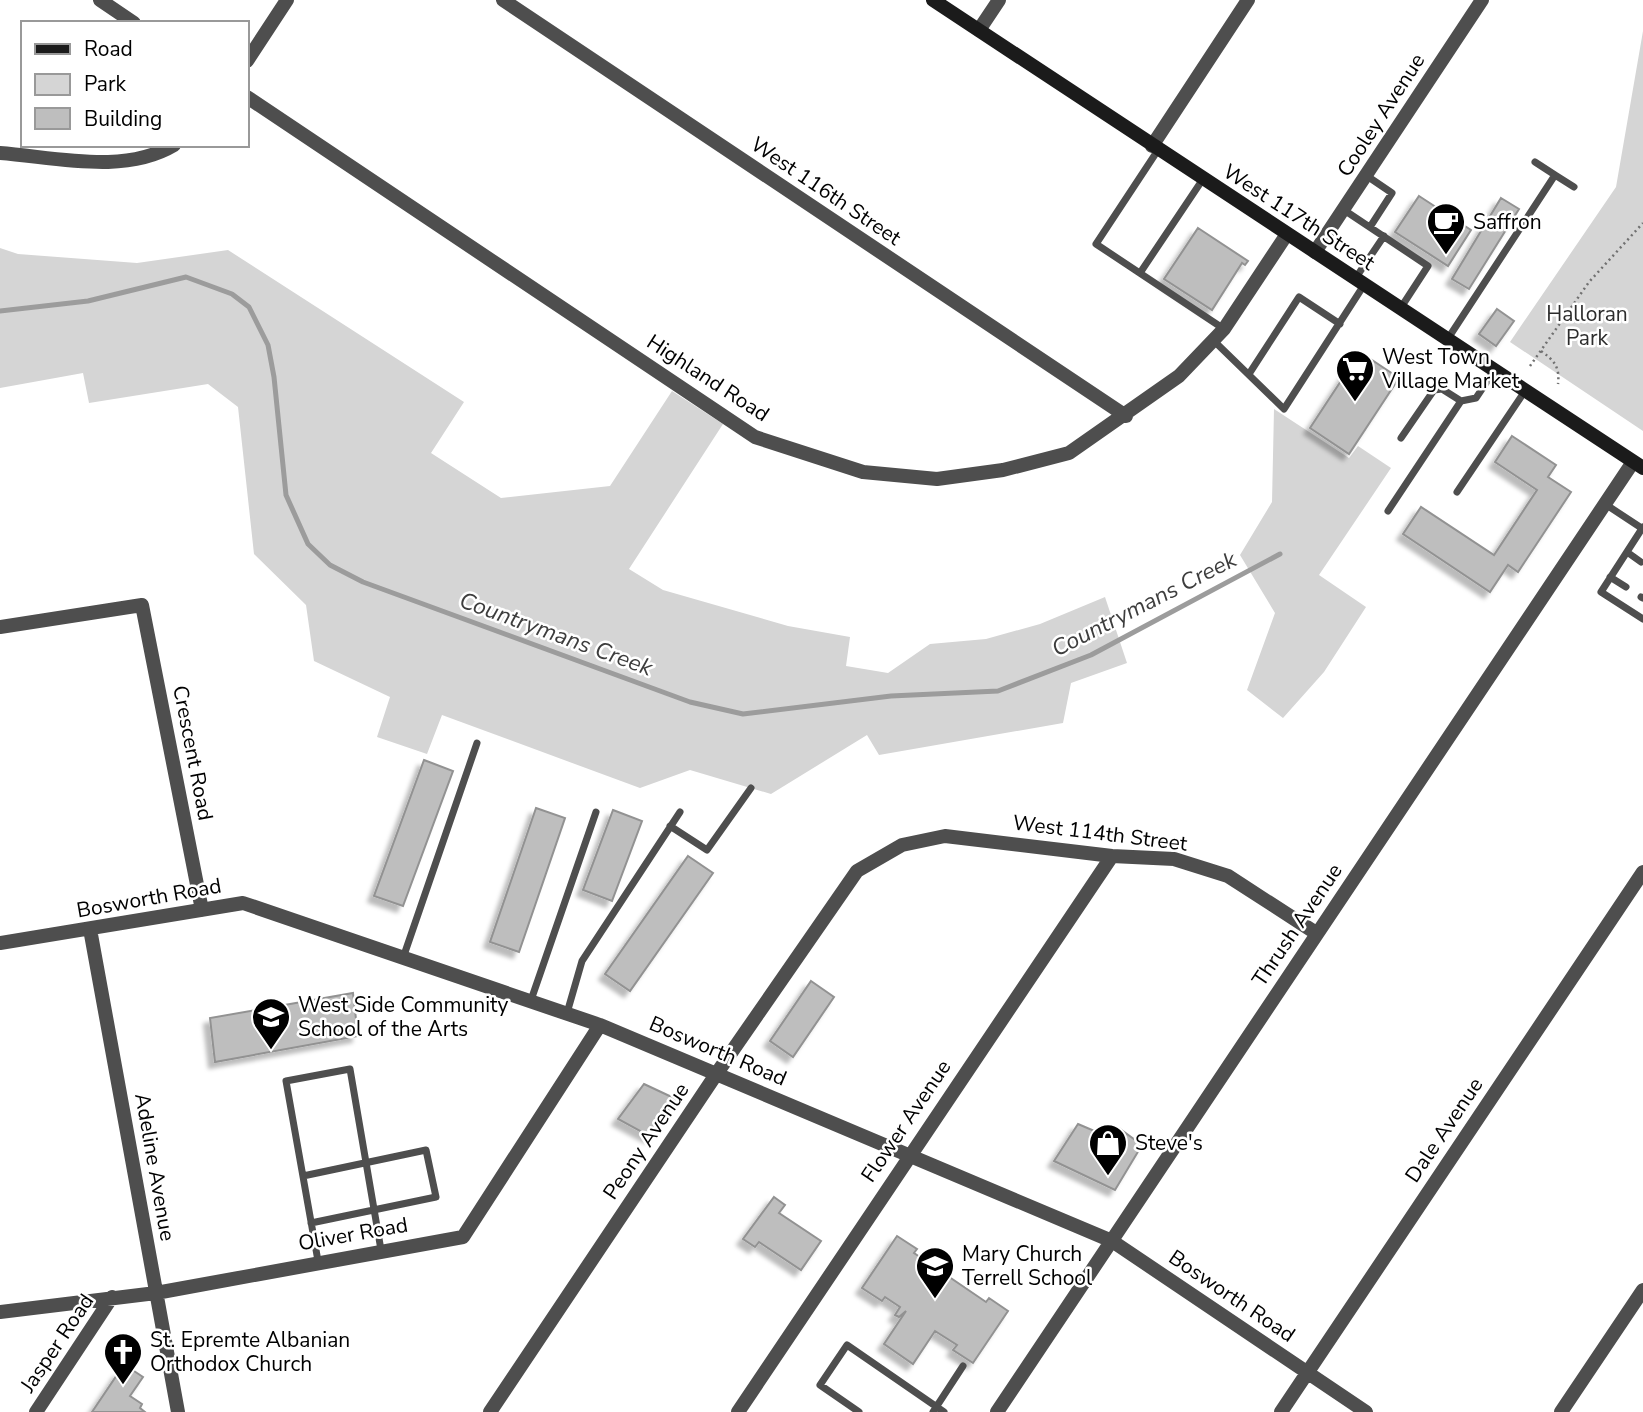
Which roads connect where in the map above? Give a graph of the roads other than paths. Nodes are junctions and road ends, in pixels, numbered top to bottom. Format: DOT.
graph roads {
  1 [pos="100,0"];
  2 [pos="287,0"];
  3 [pos="503,0"];
  4 [pos="933,0"];
  5 [pos="999,0"];
  6 [pos="1248,0"];
  7 [pos="1482,0"];
  8 [pos="131,21"];
  9 [pos="979,30"];
  10 [pos="248,59"];
  11 [pos="248,98"];
  12 [pos="171,147"];
  13 [pos="1155,148"];
  14 [pos="0,153"];
  15 [pos="1535,162"];
  16 [pos="1555,175"];
  17 [pos="1367,176"];
  18 [pos="1203,179"];
  19 [pos="1574,187"];
  20 [pos="1344,210"];
  21 [pos="1370,227"];
  22 [pos="1287,234"];
  23 [pos="1384,236"];
  24 [pos="1315,252"];
  25 [pos="1140,273"];
  26 [pos="1360,282"];
  27 [pos="1400,309"];
  28 [pos="1340,324"];
  29 [pos="1224,329"];
  30 [pos="1213,340"];
  31 [pos="1446,340"];
  32 [pos="1494,371"];
  33 [pos="1248,374"];
  34 [pos="1525,391"];
  35 [pos="1461,401"];
  36 [pos="1126,416"];
  37 [pos="1401,438"];
  38 [pos="1638,465"];
  39 [pos="1457,492"];
  40 [pos="1605,504"];
  41 [pos="1388,511"];
  42 [pos="1643,528"];
  43 [pos="1627,552"];
  44 [pos="1642,562"];
  45 [pos="1611,577"];
  46 [pos="1626,587"];
  47 [pos="1643,619"];
  48 [pos="0,627"];
  49 [pos="477,743"];
  50 [pos="751,788"];
  51 [pos="680,811"];
  52 [pos="596,812"];
  53 [pos="670,826"];
  54 [pos="945,836"];
  55 [pos="1112,856"];
  56 [pos="1643,872"];
  57 [pos="202,910"];
  58 [pos="90,929"];
  59 [pos="1316,933"];
  60 [pos="0,943"];
  61 [pos="403,958"];
  62 [pos="530,1003"];
  63 [pos="567,1013"];
  64 [pos="600,1025"];
  65 [pos="717,1073"];
  66 [pos="908,1155"];
  67 [pos="366,1163"];
  68 [pos="303,1176"];
  69 [pos="374,1210"];
  70 [pos="311,1223"];
  71 [pos="1112,1241"];
  72 [pos="382,1250"];
  73 [pos="318,1261"];
  74 [pos="1643,1290"];
  75 [pos="156,1293"];
  76 [pos="112,1297"];
  77 [pos="0,1312"];
  78 [pos="963,1366"];
  79 [pos="1307,1373"];
  80 [pos="934,1409"];
  81 [pos="36,1412"];
  82 [pos="178,1412"];
  83 [pos="490,1412"];
  84 [pos="738,1412"];
  85 [pos="859,1412"];
  86 [pos="944,1412"];
  87 [pos="997,1412"];
  88 [pos="1281,1412"];
  89 [pos="1366,1412"];
  90 [pos="1561,1412"];
  1 -- 8 [label="street"];
  2 -- 10 [label="street"];
  3 -- 36 [label="street, West 116th Street"];
  4 -- 9 [label="main road, West 117th Street"];
  5 -- 9 [label="street"];
  6 -- 13 [label="street"];
  7 -- 17 [label="street, Cooley Avenue"];
  9 -- 13 [label="main road, West 117th Street"];
  11 -- 36 [label="street, Highland Road"];
  12 -- 14 [label="street"];
  13 -- 18 [label="main road, West 117th Street"];
  13 -- 25 [label="lane"];
  15 -- 16 [label="lane"];
  16 -- 19 [label="lane"];
  16 -- 31 [label="lane"];
  17 -- 20 [label="street, Cooley Avenue"];
  17 -- 21 [label="lane"];
  18 -- 22 [label="main road, West 117th Street"];
  18 -- 25 [label="lane"];
  20 -- 21 [label="lane"];
  20 -- 24 [label="street, Cooley Avenue"];
  21 -- 23 [label="lane"];
  22 -- 24 [label="main road, West 117th Street"];
  22 -- 29 [label="street, Highland Road"];
  23 -- 26 [label="lane"];
  23 -- 27 [label="lane"];
  24 -- 26 [label="main road, West 117th Street"];
  25 -- 29 [label="lane"];
  26 -- 27 [label="main road, West 117th Street"];
  26 -- 28 [label="lane"];
  27 -- 31 [label="main road, West 117th Street"];
  28 -- 33 [label="lane"];
  28 -- 33 [label="lane"];
  29 -- 30 [label="street, Highland Road"];
  30 -- 33 [label="lane"];
  30 -- 36 [label="street, Highland Road"];
  31 -- 32 [label="main road, West 117th Street"];
  32 -- 34 [label="main road, West 117th Street"];
  32 -- 35 [label="lane"];
  34 -- 38 [label="main road, West 117th Street"];
  34 -- 39 [label="lane"];
  35 -- 37 [label="lane"];
  35 -- 41 [label="lane"];
  38 -- 40 [label="street, Thrush Avenue"];
  40 -- 42 [label="lane"];
  40 -- 59 [label="street, Thrush Avenue"];
  42 -- 43 [label="lane"];
  43 -- 44 [label="lane"];
  43 -- 45 [label="lane"];
  45 -- 46 [label="lane"];
  45 -- 47 [label="lane"];
  48 -- 57 [label="street, Crescent Road"];
  49 -- 61 [label="lane"];
  50 -- 53 [label="lane"];
  51 -- 53 [label="lane"];
  52 -- 62 [label="lane"];
  53 -- 63 [label="lane"];
  54 -- 55 [label="street, West 114th Street"];
  54 -- 65 [label="street, Peony Avenue"];
  55 -- 59 [label="street, West 114th Street"];
  55 -- 66 [label="street, Flower Avenue"];
  56 -- 79 [label="street, Dale Avenue"];
  57 -- 58 [label="street, Bosworth Road"];
  57 -- 61 [label="street, Bosworth Road"];
  58 -- 60 [label="street, Bosworth Road"];
  58 -- 75 [label="street, Adeline Avenue"];
  59 -- 71 [label="street, Thrush Avenue"];
  61 -- 62 [label="street, Bosworth Road"];
  62 -- 63 [label="street, Bosworth Road"];
  63 -- 64 [label="street, Bosworth Road"];
  64 -- 65 [label="street, Bosworth Road"];
  64 -- 72 [label="street, Oliver Road"];
  65 -- 66 [label="street, Bosworth Road"];
  65 -- 83 [label="street, Peony Avenue"];
  66 -- 71 [label="street, Bosworth Road"];
  66 -- 84 [label="street, Flower Avenue"];
  67 -- 68 [label="lane"];
  67 -- 68 [label="lane"];
  67 -- 69 [label="lane"];
  67 -- 69 [label="lane"];
  68 -- 70 [label="lane"];
  69 -- 70 [label="lane"];
  69 -- 72 [label="lane"];
  70 -- 73 [label="lane"];
  71 -- 79 [label="street, Bosworth Road"];
  71 -- 87 [label="street, Thrush Avenue"];
  72 -- 73 [label="street, Oliver Road"];
  73 -- 75 [label="street, Oliver Road"];
  74 -- 90 [label="street"];
  75 -- 76 [label="street, Oliver Road"];
  75 -- 82 [label="street, Adeline Avenue"];
  76 -- 77 [label="street, Oliver Road"];
  76 -- 81 [label="street, Jasper Road"];
  78 -- 80 [label="lane"];
  79 -- 88 [label="street, Dale Avenue"];
  79 -- 89 [label="street, Bosworth Road"];
  80 -- 85 [label="lane"];
  80 -- 86 [label="lane"];
}
